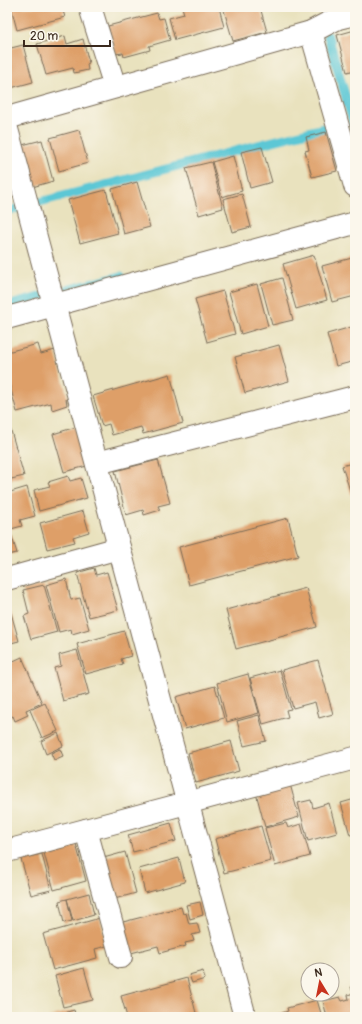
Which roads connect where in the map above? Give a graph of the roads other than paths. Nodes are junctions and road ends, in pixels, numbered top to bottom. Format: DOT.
graph roads {
  1 [pos="90,7"];
  2 [pos="342,13"];
  3 [pos="311,32"];
  4 [pos="115,87"];
  5 [pos="7,118"];
  6 [pos="7,129"];
  7 [pos="355,186"];
  8 [pos="355,223"];
  9 [pos="54,305"];
  10 [pos="7,318"];
  11 [pos="355,397"];
  12 [pos="97,463"];
  13 [pos="119,548"];
  14 [pos="7,579"];
  15 [pos="355,758"];
  16 [pos="188,803"];
  17 [pos="86,830"];
  18 [pos="7,851"];
  19 [pos="121,957"];
  20 [pos="245,1017"];
  1 -- 4 [label="street"];
  2 -- 3 [label="street"];
  3 -- 4 [label="street"];
  3 -- 7 [label="street"];
  4 -- 5 [label="street"];
  6 -- 9 [label="street"];
  8 -- 9 [label="street"];
  9 -- 10 [label="street"];
  9 -- 12 [label="street"];
  11 -- 12 [label="street"];
  12 -- 13 [label="street"];
  13 -- 14 [label="street"];
  13 -- 16 [label="street"];
  15 -- 16 [label="street"];
  16 -- 17 [label="street"];
  16 -- 20 [label="street"];
  17 -- 18 [label="street"];
  17 -- 19 [label="street"];
}
